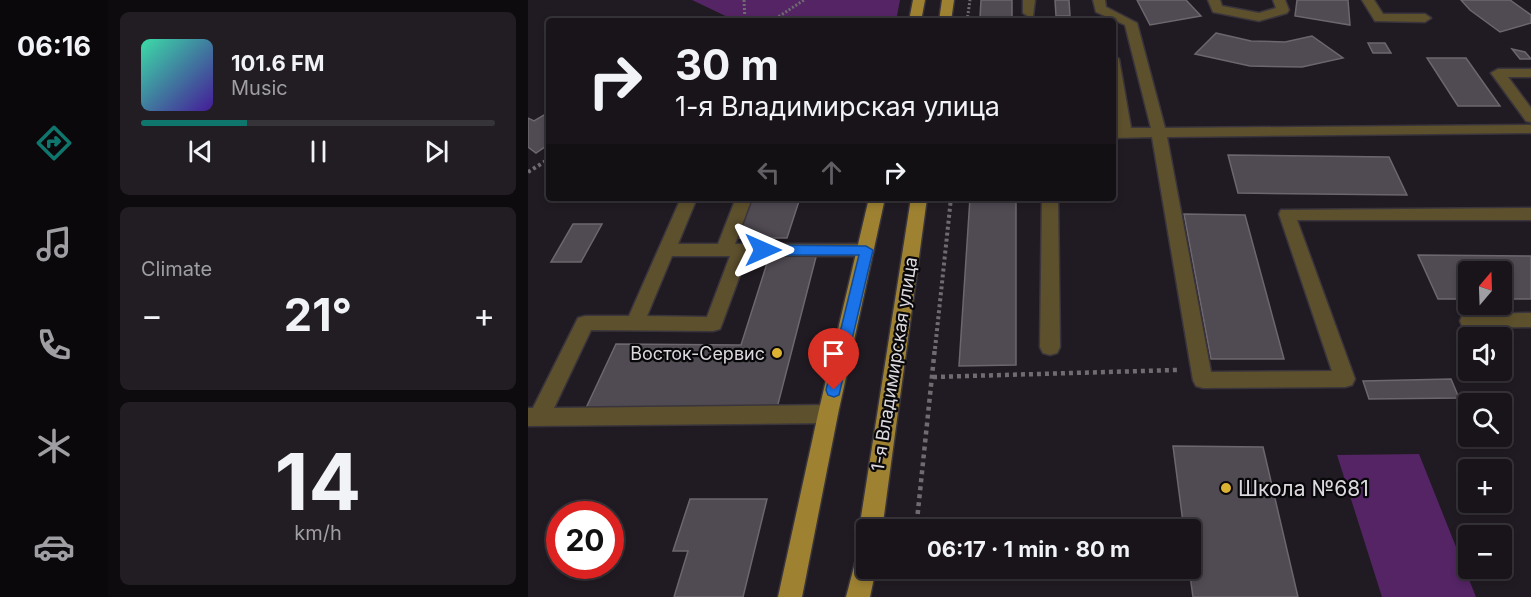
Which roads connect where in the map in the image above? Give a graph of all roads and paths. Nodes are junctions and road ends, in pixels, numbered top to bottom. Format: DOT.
graph roads {
  1 [pos="744,0"];
  2 [pos="804,0"];
  3 [pos="919,0"];
  4 [pos="948,0"];
  5 [pos="970,0"];
  6 [pos="1029,0"];
  7 [pos="1099,0"];
  8 [pos="1214,0"];
  9 [pos="1279,0"];
  10 [pos="1368,0"];
  11 [pos="1029,13"];
  12 [pos="745,18"];
  13 [pos="777,18"];
  14 [pos="916,18"];
  15 [pos="945,18"];
  16 [pos="968,18"];
  17 [pos="1425,18"];
  18 [pos="1531,73"];
  19 [pos="1116,96"];
  20 [pos="1531,118"];
  21 [pos="1531,129"];
  22 [pos="1119,133"];
  23 [pos="1159,133"];
  24 [pos="546,161"];
  25 [pos="528,172"];
  26 [pos="688,201"];
  27 [pos="743,201"];
  28 [pos="876,201"];
  29 [pos="919,201"];
  30 [pos="951,201"];
  31 [pos="1050,201"];
  32 [pos="1531,214"];
  33 [pos="667,250"];
  34 [pos="733,250"];
  35 [pos="866,250"];
  36 [pos="1531,320"];
  37 [pos="1469,321"];
  38 [pos="635,324"];
  39 [pos="1050,347"];
  40 [pos="1177,370"];
  41 [pos="933,377"];
  42 [pos="828,414"];
  43 [pos="533,417"];
  44 [pos="872,519"];
  45 [pos="917,519"];
  46 [pos="862,579"];
  47 [pos="790,597"];
  48 [pos="858,597"];
  1 -- 12 [label="path"];
  2 -- 13 [label="path"];
  3 -- 14 [label="main road"];
  4 -- 15 [label="main road"];
  5 -- 16 [label="path"];
  6 -- 11 [label="lane"];
  7 -- 23 [label="lane"];
  8 -- 9 [label="lane"];
  10 -- 17 [label="lane"];
  18 -- 20 [label="lane"];
  19 -- 22 [label="lane"];
  21 -- 23 [label="lane"];
  22 -- 23 [label="lane"];
  23 -- 32 [label="lane"];
  24 -- 25 [label="path"];
  26 -- 33 [label="lane"];
  27 -- 34 [label="lane"];
  28 -- 35 [label="main road"];
  29 -- 44 [label="main road, 1-я Владимирская улица"];
  30 -- 41 [label="path"];
  31 -- 39 [label="lane"];
  33 -- 34 [label="lane"];
  33 -- 38 [label="lane"];
  34 -- 35 [label="lane"];
  34 -- 38 [label="lane"];
  35 -- 42 [label="main road"];
  36 -- 37 [label="lane"];
  38 -- 43 [label="lane"];
  40 -- 41 [label="path"];
  41 -- 45 [label="path"];
  42 -- 43 [label="lane"];
  42 -- 47 [label="main road"];
  46 -- 48 [label="main road"];
}
